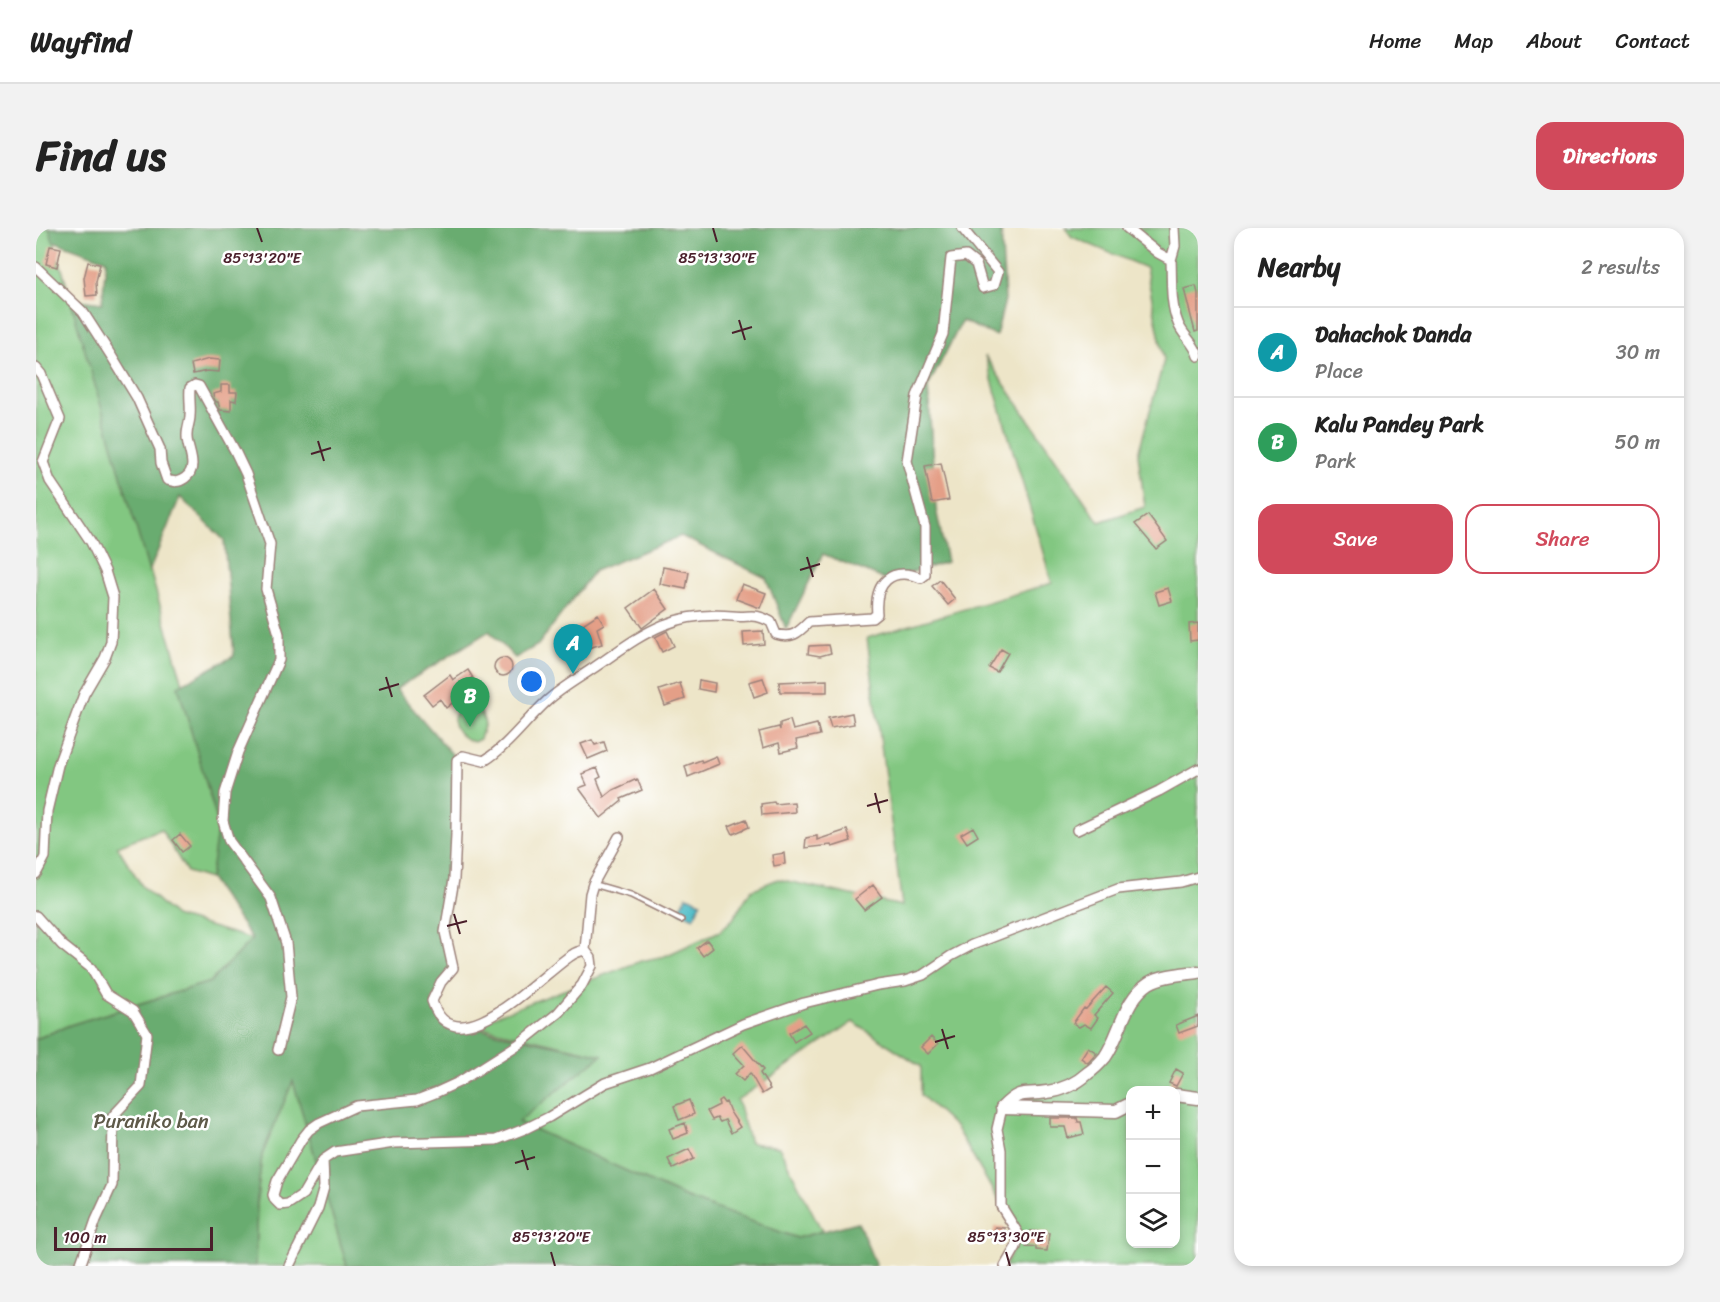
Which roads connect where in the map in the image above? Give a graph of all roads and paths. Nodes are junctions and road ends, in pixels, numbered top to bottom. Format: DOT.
graph roads {
  1 [pos="962,228"];
  2 [pos="1127,228"];
  3 [pos="1174,228"];
  4 [pos="1171,260"];
  5 [pos="36,267"];
  6 [pos="1198,356"];
  7 [pos="36,368"];
  8 [pos="1198,769"];
  9 [pos="1077,830"];
  10 [pos="619,837"];
  11 [pos="36,874"];
  12 [pos="1198,877"];
  13 [pos="593,884"];
  14 [pos="36,916"];
  15 [pos="681,920"];
  16 [pos="585,950"];
  17 [pos="1198,972"];
  18 [pos="278,1050"];
  19 [pos="1180,1096"];
  20 [pos="1198,1098"];
  21 [pos="1126,1106"];
  22 [pos="1002,1108"];
  23 [pos="323,1160"];
  24 [pos="80,1266"];
  25 [pos="289,1266"];
  26 [pos="1005,1266"];
  1 -- 16 [label="street"];
  2 -- 4 [label="street"];
  3 -- 4 [label="street"];
  4 -- 6 [label="street"];
  5 -- 18 [label="street"];
  7 -- 11 [label="street"];
  8 -- 9 [label="street"];
  10 -- 13 [label="street"];
  12 -- 23 [label="street"];
  13 -- 15 [label="lane"];
  13 -- 16 [label="street"];
  14 -- 24 [label="street"];
  16 -- 23 [label="street"];
  17 -- 22 [label="street"];
  19 -- 20 [label="street"];
  21 -- 22 [label="street"];
  22 -- 26 [label="street"];
  23 -- 25 [label="street"];
}
